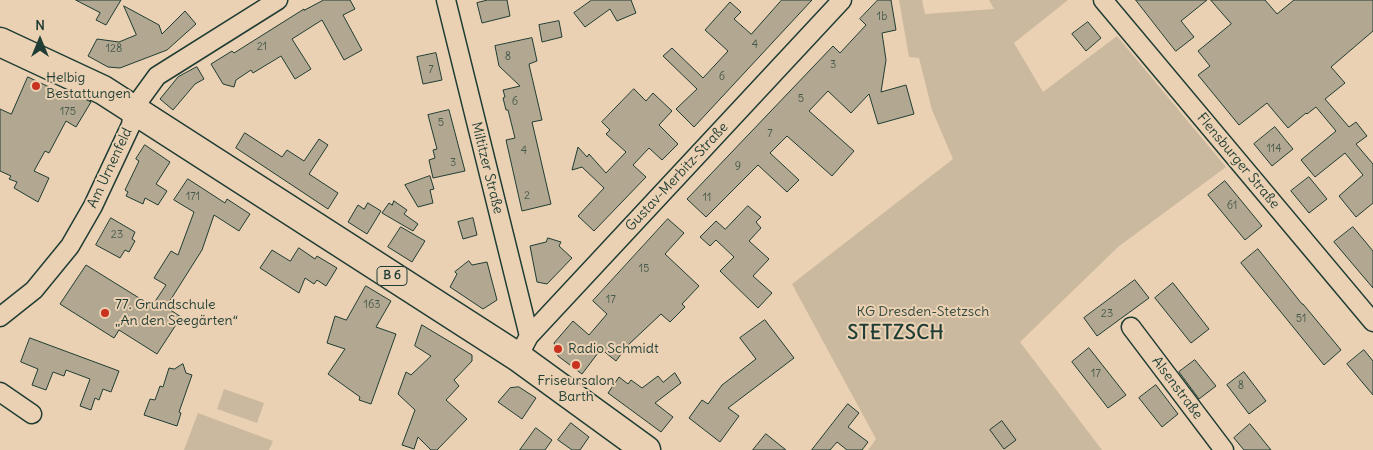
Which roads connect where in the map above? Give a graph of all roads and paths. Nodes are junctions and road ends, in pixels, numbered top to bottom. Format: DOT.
graph roads {
  1 [pos="278,0"];
  2 [pos="446,0"];
  3 [pos="842,0"];
  4 [pos="1103,0"];
  5 [pos="0,42"];
  6 [pos="133,109"];
  7 [pos="0,318"];
  8 [pos="1373,322"];
  9 [pos="1131,327"];
  10 [pos="523,347"];
  11 [pos="0,392"];
  12 [pos="32,414"];
  13 [pos="646,450"];
  14 [pos="1224,450"];
  1 -- 6 [label="street, Am Urnenfeld"];
  2 -- 10 [label="street, Miltitzer Straße"];
  3 -- 10 [label="street, Gustav-Merbitz-Straße"];
  4 -- 8 [label="street, Flensburger Straße"];
  5 -- 6 [label="main road, B 6"];
  6 -- 7 [label="street, Am Urnenfeld"];
  6 -- 10 [label="main road, B 6"];
  9 -- 14 [label="street, Alsenstraße"];
  10 -- 13 [label="main road, B 6"];
  11 -- 12 [label="street"];
}
